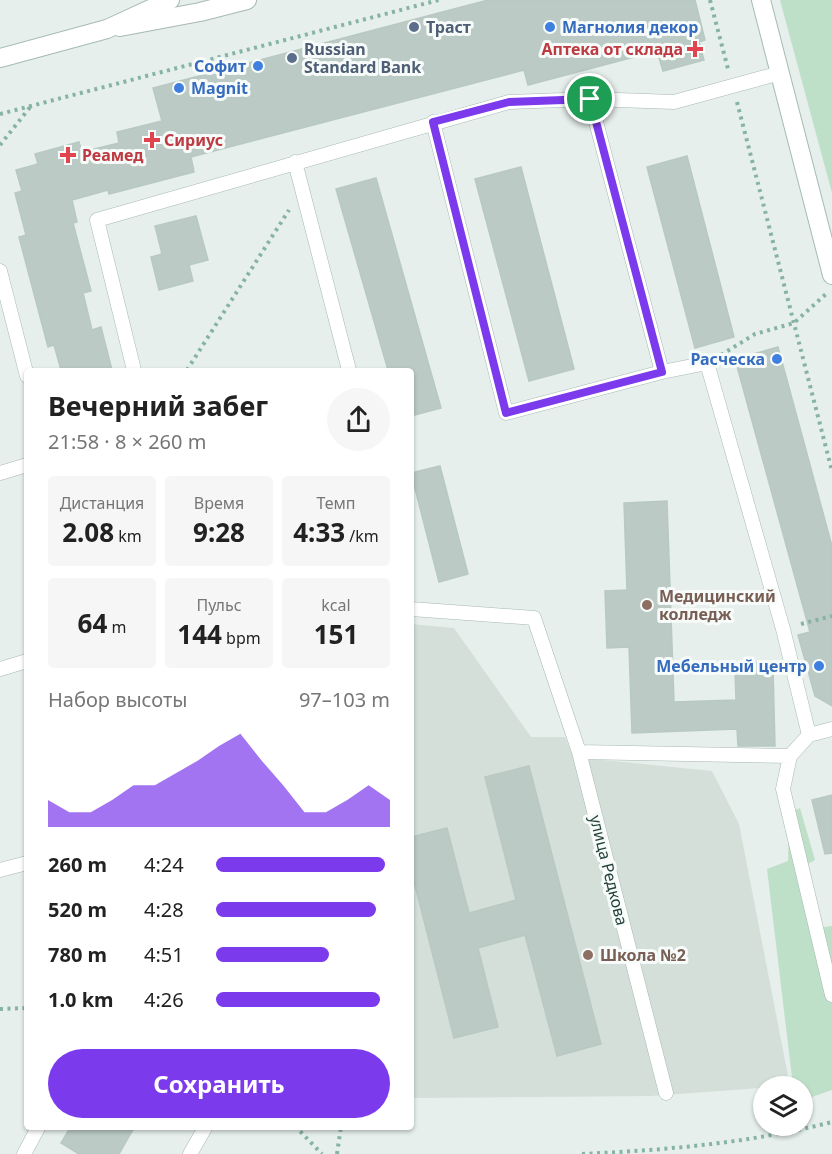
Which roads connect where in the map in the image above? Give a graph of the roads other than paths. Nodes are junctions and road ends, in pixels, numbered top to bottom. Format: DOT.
graph roads {
  1 [pos="170,0"];
  2 [pos="247,0"];
  3 [pos="761,0"];
  4 [pos="106,29"];
  5 [pos="0,58"];
  6 [pos="780,73"];
  7 [pos="590,99"];
  8 [pos="433,122"];
  9 [pos="295,162"];
  10 [pos="0,271"];
  11 [pos="832,275"];
  12 [pos="25,368"];
  13 [pos="134,368"];
  14 [pos="348,368"];
  15 [pos="662,372"];
  16 [pos="24,466"];
  17 [pos="0,473"];
  18 [pos="414,609"];
  19 [pos="24,662"];
  20 [pos="0,669"];
  21 [pos="832,729"];
  22 [pos="808,735"];
  23 [pos="579,752"];
  24 [pos="790,756"];
  25 [pos="24,864"];
  26 [pos="0,870"];
  27 [pos="832,995"];
  28 [pos="666,1093"];
  29 [pos="37,1130"];
  30 [pos="204,1130"];
  31 [pos="24,1154"];
  32 [pos="190,1154"];
  1 -- 4 [label="main road"];
  2 -- 4 [label="main road"];
  3 -- 6 [label="main road"];
  4 -- 5 [label="main road"];
  6 -- 7 [label="lane"];
  6 -- 11 [label="main road"];
  7 -- 8 [label="lane"];
  7 -- 15 [label="lane"];
  8 -- 9 [label="lane"];
  8 -- 15 [label="lane"];
  9 -- 13 [label="lane"];
  9 -- 14 [label="lane"];
  10 -- 12 [label="lane"];
  15 -- 22 [label="lane"];
  16 -- 17 [label="lane"];
  18 -- 23 [label="lane, улица Редкова"];
  19 -- 20 [label="lane"];
  21 -- 22 [label="lane"];
  22 -- 24 [label="lane"];
  23 -- 24 [label="lane"];
  23 -- 28 [label="lane, улица Редкова"];
  24 -- 27 [label="lane"];
  25 -- 26 [label="lane"];
  29 -- 31 [label="lane"];
  30 -- 32 [label="lane"];
}
